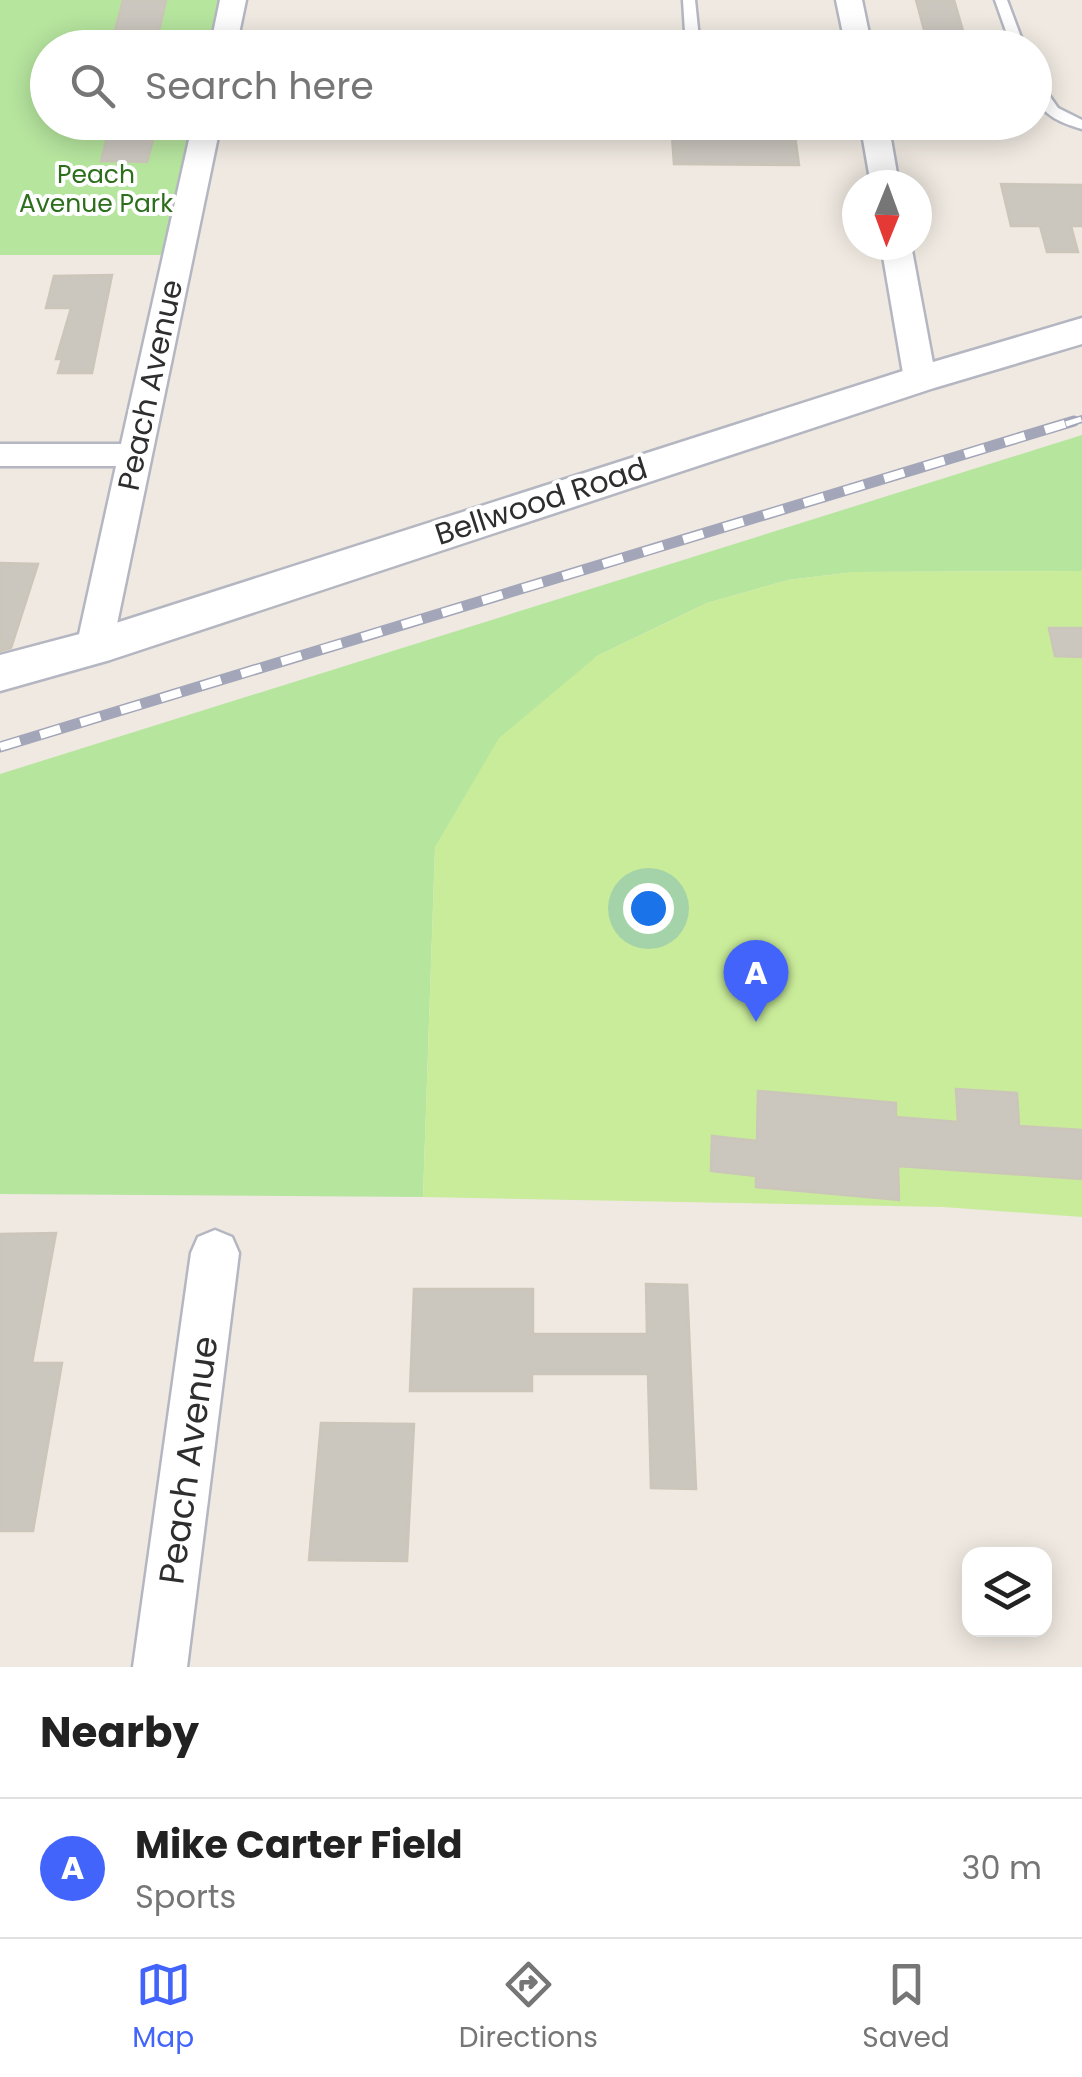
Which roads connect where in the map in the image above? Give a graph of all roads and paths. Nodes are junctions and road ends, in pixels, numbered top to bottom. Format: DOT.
graph roads {
  1 [pos="233,0"];
  2 [pos="690,0"];
  3 [pos="849,0"];
  4 [pos="1001,0"];
  5 [pos="227,30"];
  6 [pos="691,30"];
  7 [pos="855,30"];
  8 [pos="1012,30"];
  9 [pos="1052,110"];
  10 [pos="1082,125"];
  11 [pos="203,140"];
  12 [pos="877,140"];
  13 [pos="882,170"];
  14 [pos="899,260"];
  15 [pos="1082,331"];
  16 [pos="920,379"];
  17 [pos="0,455"];
  18 [pos="136,455"];
  19 [pos="94,648"];
  20 [pos="0,672"];
  21 [pos="215,1253"];
  22 [pos="160,1667"];
  1 -- 5 [label="street"];
  2 -- 6 [label="lane"];
  3 -- 7 [label="street"];
  4 -- 8 [label="lane"];
  9 -- 10 [label="lane"];
  11 -- 18 [label="street, Peach Avenue"];
  12 -- 13 [label="street"];
  14 -- 16 [label="street"];
  15 -- 16 [label="street, Bellwood Road"];
  16 -- 19 [label="street, Bellwood Road"];
  17 -- 18 [label="street"];
  18 -- 19 [label="street, Peach Avenue"];
  19 -- 20 [label="street, Bellwood Road"];
  21 -- 22 [label="street, Peach Avenue"];
}
